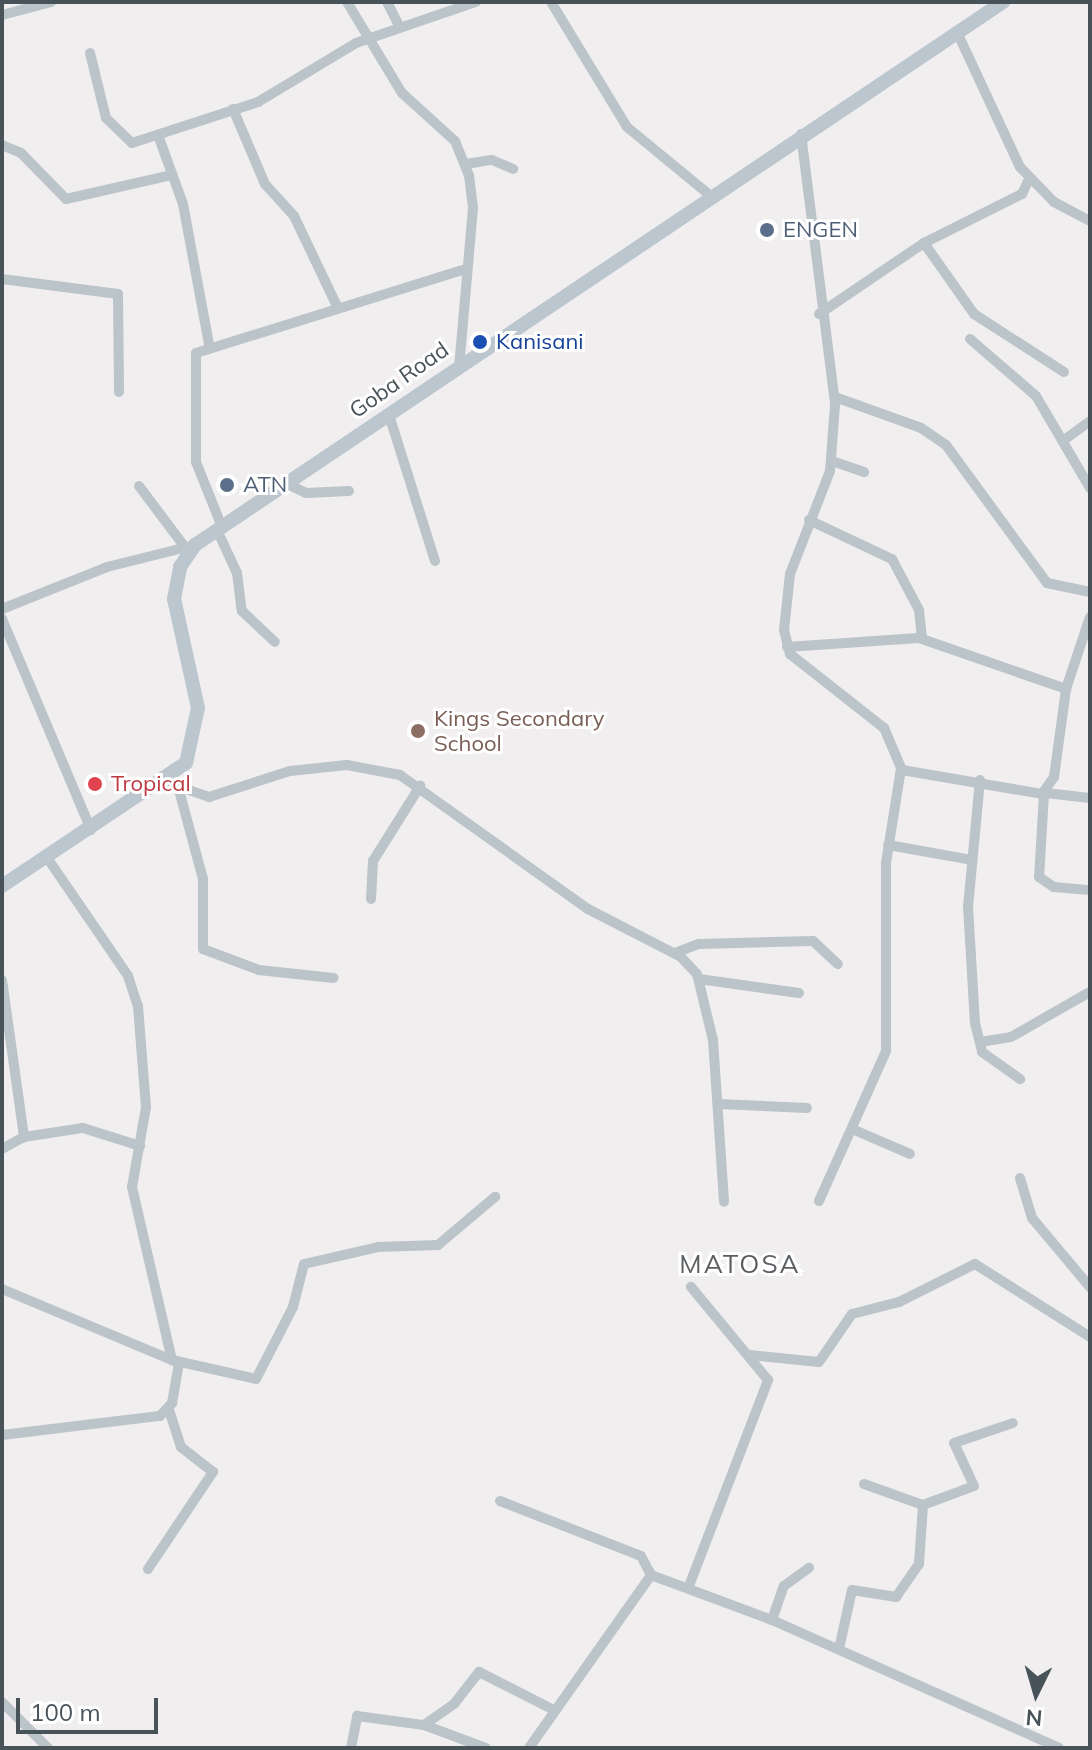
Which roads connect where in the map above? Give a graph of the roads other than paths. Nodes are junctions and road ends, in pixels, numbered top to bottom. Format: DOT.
graph roads {
  1 [pos="51,2"];
  2 [pos="347,2"];
  3 [pos="387,2"];
  4 [pos="476,2"];
  5 [pos="551,2"];
  6 [pos="1003,2"];
  7 [pos="2,15"];
  8 [pos="400,27"];
  9 [pos="957,32"];
  10 [pos="373,38"];
  11 [pos="90,53"];
  12 [pos="233,109"];
  13 [pos="801,134"];
  14 [pos="158,135"];
  15 [pos="2,145"];
  16 [pos="466,164"];
  17 [pos="513,169"];
  18 [pos="172,175"];
  19 [pos="1029,179"];
  20 [pos="712,197"];
  21 [pos="1090,221"];
  22 [pos="924,243"];
  23 [pos="462,270"];
  24 [pos="2,279"];
  25 [pos="337,306"];
  26 [pos="819,314"];
  27 [pos="970,339"];
  28 [pos="209,344"];
  29 [pos="459,367"];
  30 [pos="1064,372"];
  31 [pos="119,392"];
  32 [pos="835,397"];
  33 [pos="389,415"];
  34 [pos="1090,421"];
  35 [pos="1064,440"];
  36 [pos="832,461"];
  37 [pos="864,472"];
  38 [pos="287,484"];
  39 [pos="139,486"];
  40 [pos="1090,488"];
  41 [pos="349,491"];
  42 [pos="809,520"];
  43 [pos="220,529"];
  44 [pos="189,545"];
  45 [pos="435,561"];
  46 [pos="1090,592"];
  47 [pos="2,609"];
  48 [pos="1090,617"];
  49 [pos="2,619"];
  50 [pos="922,639"];
  51 [pos="275,642"];
  52 [pos="787,647"];
  53 [pos="1066,689"];
  54 [pos="901,768"];
  55 [pos="980,780"];
  56 [pos="172,786"];
  57 [pos="420,786"];
  58 [pos="1045,794"];
  59 [pos="1090,798"];
  60 [pos="92,831"];
  61 [pos="888,845"];
  62 [pos="48,859"];
  63 [pos="972,860"];
  64 [pos="2,886"];
  65 [pos="1090,890"];
  66 [pos="371,899"];
  67 [pos="675,953"];
  68 [pos="838,964"];
  69 [pos="334,978"];
  70 [pos="699,979"];
  71 [pos="2,980"];
  72 [pos="1090,992"];
  73 [pos="799,993"];
  74 [pos="980,1042"];
  75 [pos="1020,1079"];
  76 [pos="719,1104"];
  77 [pos="807,1108"];
  78 [pos="852,1129"];
  79 [pos="24,1137"];
  80 [pos="140,1146"];
  81 [pos="2,1149"];
  82 [pos="910,1154"];
  83 [pos="1020,1178"];
  84 [pos="495,1197"];
  85 [pos="819,1201"];
  86 [pos="724,1202"];
  87 [pos="691,1287"];
  88 [pos="1090,1287"];
  89 [pos="2,1289"];
  90 [pos="1090,1337"];
  91 [pos="750,1355"];
  92 [pos="176,1362"];
  93 [pos="169,1410"];
  94 [pos="1013,1423"];
  95 [pos="2,1435"];
  96 [pos="864,1484"];
  97 [pos="500,1501"];
  98 [pos="923,1505"];
  99 [pos="809,1568"];
  100 [pos="148,1569"];
  101 [pos="651,1575"];
  102 [pos="689,1586"];
  103 [pos="772,1620"];
  104 [pos="839,1649"];
  105 [pos="2,1702"];
  106 [pos="552,1709"];
  107 [pos="424,1725"];
  108 [pos="48,1748"];
  109 [pos="351,1748"];
  110 [pos="486,1748"];
  111 [pos="529,1748"];
  112 [pos="1059,1748"];
  1 -- 7 [label="street"];
  2 -- 10 [label="street"];
  3 -- 8 [label="street"];
  4 -- 8 [label="street"];
  5 -- 20 [label="street"];
  6 -- 9 [label="main road, Goba Road"];
  8 -- 10 [label="street"];
  9 -- 13 [label="main road, Goba Road"];
  9 -- 19 [label="street"];
  10 -- 12 [label="street"];
  10 -- 16 [label="street"];
  11 -- 14 [label="street"];
  12 -- 14 [label="street"];
  12 -- 25 [label="street"];
  13 -- 20 [label="main road, Goba Road"];
  13 -- 26 [label="street"];
  14 -- 18 [label="street"];
  15 -- 18 [label="street"];
  16 -- 17 [label="street"];
  16 -- 23 [label="street"];
  18 -- 28 [label="street"];
  19 -- 21 [label="street"];
  19 -- 22 [label="street"];
  20 -- 29 [label="main road, Goba Road"];
  22 -- 26 [label="street"];
  22 -- 30 [label="street"];
  23 -- 25 [label="street"];
  23 -- 29 [label="street"];
  24 -- 31 [label="street"];
  25 -- 28 [label="street"];
  26 -- 32 [label="street"];
  27 -- 35 [label="street"];
  28 -- 43 [label="street"];
  29 -- 33 [label="main road, Goba Road"];
  32 -- 36 [label="street"];
  32 -- 46 [label="street"];
  33 -- 38 [label="main road, Goba Road"];
  33 -- 45 [label="street"];
  34 -- 35 [label="street"];
  35 -- 40 [label="street"];
  36 -- 37 [label="street"];
  36 -- 42 [label="street"];
  38 -- 41 [label="street"];
  38 -- 43 [label="main road, Goba Road"];
  39 -- 44 [label="street"];
  42 -- 50 [label="street"];
  42 -- 52 [label="street"];
  43 -- 44 [label="main road, Goba Road"];
  43 -- 51 [label="street"];
  44 -- 47 [label="street"];
  44 -- 56 [label="main road, Goba Road"];
  48 -- 53 [label="street"];
  49 -- 60 [label="street"];
  50 -- 52 [label="street"];
  50 -- 53 [label="street"];
  52 -- 54 [label="street"];
  53 -- 58 [label="street"];
  54 -- 55 [label="street"];
  54 -- 61 [label="street"];
  55 -- 58 [label="street"];
  55 -- 63 [label="street"];
  56 -- 57 [label="street"];
  56 -- 60 [label="main road, Goba Road"];
  56 -- 69 [label="street"];
  57 -- 66 [label="street"];
  57 -- 67 [label="street"];
  58 -- 59 [label="street"];
  58 -- 65 [label="street"];
  60 -- 62 [label="main road, Goba Road"];
  61 -- 63 [label="street"];
  61 -- 78 [label="street"];
  62 -- 64 [label="main road, Goba Road"];
  62 -- 80 [label="street"];
  63 -- 74 [label="street"];
  67 -- 68 [label="street"];
  67 -- 70 [label="street"];
  70 -- 73 [label="street"];
  70 -- 76 [label="street"];
  71 -- 79 [label="street"];
  72 -- 74 [label="street"];
  74 -- 75 [label="street"];
  76 -- 77 [label="street"];
  76 -- 86 [label="street"];
  78 -- 82 [label="street"];
  78 -- 85 [label="street"];
  79 -- 80 [label="street"];
  79 -- 81 [label="street"];
  80 -- 92 [label="street"];
  83 -- 88 [label="street"];
  84 -- 92 [label="street"];
  87 -- 91 [label="street"];
  89 -- 92 [label="street"];
  90 -- 91 [label="street"];
  91 -- 102 [label="street"];
  92 -- 93 [label="street"];
  93 -- 95 [label="street"];
  93 -- 100 [label="street"];
  94 -- 98 [label="street"];
  96 -- 98 [label="street"];
  97 -- 101 [label="street"];
  98 -- 104 [label="street"];
  99 -- 103 [label="street"];
  101 -- 102 [label="street"];
  101 -- 106 [label="street"];
  102 -- 103 [label="street"];
  103 -- 104 [label="street"];
  104 -- 112 [label="street"];
  105 -- 108 [label="street"];
  106 -- 107 [label="street"];
  106 -- 111 [label="street"];
  107 -- 109 [label="street"];
  107 -- 110 [label="street"];
}
